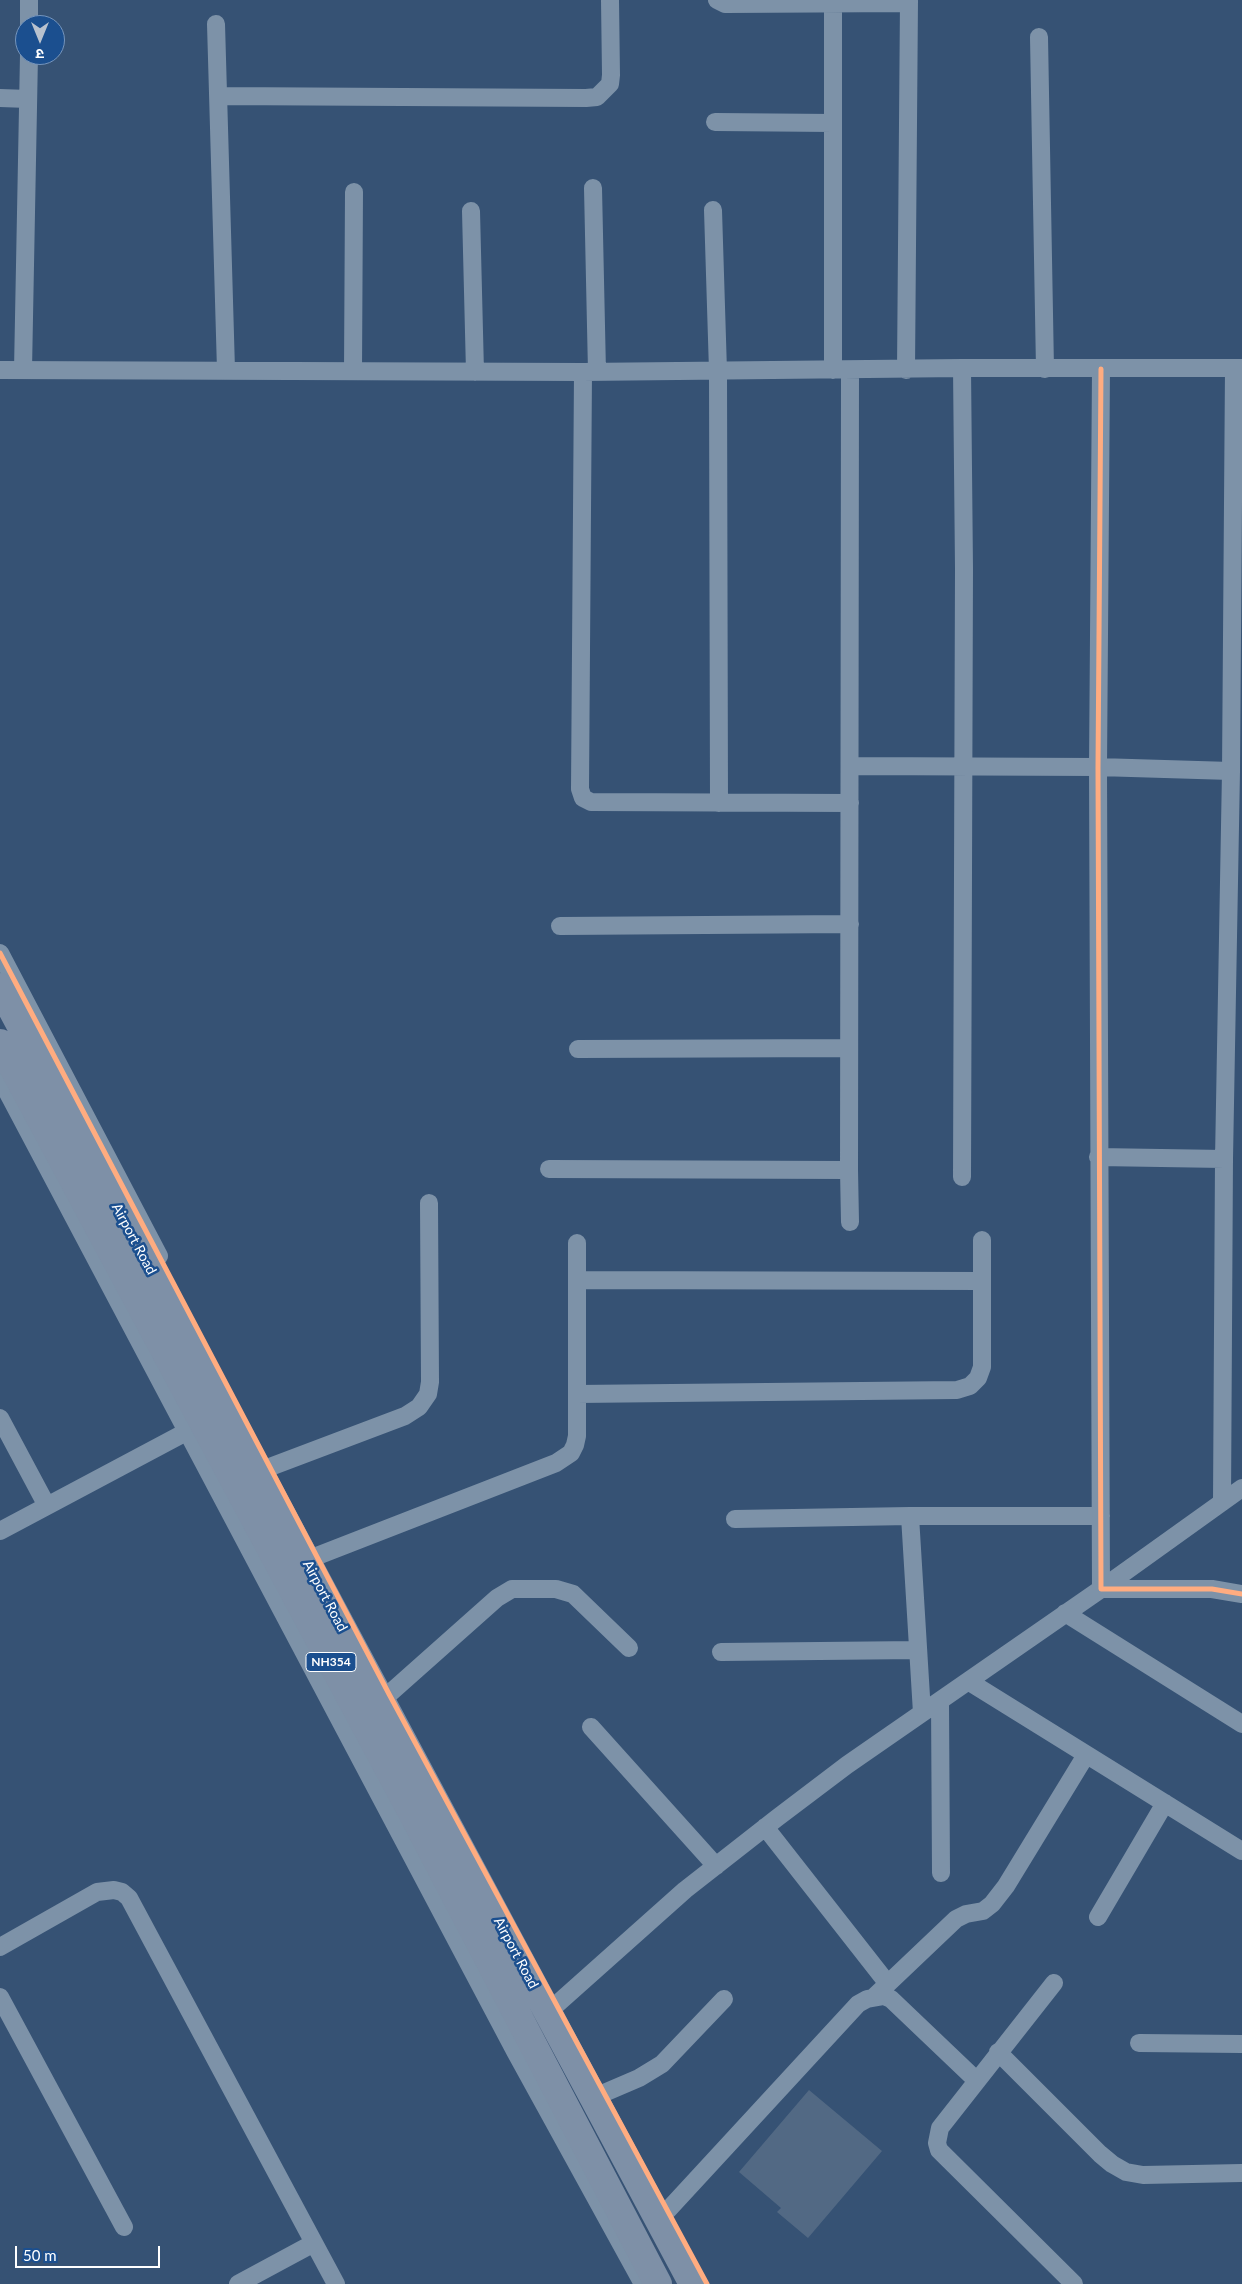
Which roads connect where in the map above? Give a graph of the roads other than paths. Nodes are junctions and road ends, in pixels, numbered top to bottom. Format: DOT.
graph roads {
  1 [pos="29,0"];
  2 [pos="610,0"];
  3 [pos="717,0"];
  4 [pos="909,1"];
  5 [pos="814,2"];
  6 [pos="832,3"];
  7 [pos="29,15"];
  8 [pos="216,24"];
  9 [pos="1039,37"];
  10 [pos="28,65"];
  11 [pos="219,96"];
  12 [pos="0,98"];
  13 [pos="28,99"];
  14 [pos="715,122"];
  15 [pos="833,123"];
  16 [pos="593,188"];
  17 [pos="354,192"];
  18 [pos="471,210"];
  19 [pos="713,210"];
  20 [pos="962,368"];
  21 [pos="1238,368"];
  22 [pos="1045,369"];
  23 [pos="1102,369"];
  24 [pos="0,370"];
  25 [pos="24,370"];
  26 [pos="226,370"];
  27 [pos="718,370"];
  28 [pos="841,370"];
  29 [pos="906,370"];
  30 [pos="353,371"];
  31 [pos="475,372"];
  32 [pos="590,372"];
  33 [pos="850,766"];
  34 [pos="964,766"];
  35 [pos="1098,767"];
  36 [pos="1231,771"];
  37 [pos="718,803"];
  38 [pos="850,803"];
  39 [pos="850,924"];
  40 [pos="560,926"];
  41 [pos="0,953"];
  42 [pos="0,987"];
  43 [pos="0,1042"];
  44 [pos="849,1048"];
  45 [pos="578,1049"];
  46 [pos="0,1078"];
  47 [pos="4,1098"];
  48 [pos="1098,1157"];
  49 [pos="1224,1160"];
  50 [pos="549,1169"];
  51 [pos="849,1170"];
  52 [pos="962,1177"];
  53 [pos="429,1203"];
  54 [pos="850,1222"];
  55 [pos="982,1240"];
  56 [pos="577,1244"];
  57 [pos="577,1280"];
  58 [pos="982,1282"];
  59 [pos="577,1394"];
  60 [pos="0,1418"];
  61 [pos="195,1427"];
  62 [pos="270,1466"];
  63 [pos="1242,1488"];
  64 [pos="1222,1502"];
  65 [pos="47,1506"];
  66 [pos="910,1516"];
  67 [pos="1101,1516"];
  68 [pos="734,1519"];
  69 [pos="0,1530"];
  70 [pos="317,1556"];
  71 [pos="1102,1590"];
  72 [pos="1242,1594"];
  73 [pos="1065,1613"];
  74 [pos="628,1648"];
  75 [pos="918,1650"];
  76 [pos="721,1652"];
  77 [pos="968,1681"];
  78 [pos="389,1694"];
  79 [pos="940,1700"];
  80 [pos="922,1713"];
  81 [pos="1242,1724"];
  82 [pos="591,1727"];
  83 [pos="1086,1755"];
  84 [pos="1164,1803"];
  85 [pos="765,1827"];
  86 [pos="1242,1851"];
  87 [pos="716,1866"];
  88 [pos="941,1873"];
  89 [pos="1098,1916"];
  90 [pos="0,1947"];
  91 [pos="1054,1983"];
  92 [pos="881,1990"];
  93 [pos="0,1997"];
  94 [pos="724,1999"];
  95 [pos="556,2005"];
  96 [pos="1139,2043"];
  97 [pos="1242,2044"];
  98 [pos="998,2052"];
  99 [pos="976,2080"];
  100 [pos="604,2093"];
  101 [pos="1242,2173"];
  102 [pos="663,2214"];
  103 [pos="124,2227"];
  104 [pos="314,2243"];
  105 [pos="629,2246"];
  106 [pos="238,2284"];
  107 [pos="336,2284"];
  108 [pos="643,2284"];
  109 [pos="658,2284"];
  110 [pos="693,2284"];
  111 [pos="707,2284"];
  112 [pos="1074,2284"];
  1 -- 7 [label="street"];
  2 -- 11 [label="street"];
  3 -- 5 [label="street"];
  4 -- 6 [label="street"];
  4 -- 29 [label="street"];
  5 -- 6 [label="street"];
  6 -- 15 [label="street"];
  8 -- 11 [label="street"];
  9 -- 22 [label="street"];
  10 -- 13 [label="street"];
  11 -- 26 [label="street"];
  12 -- 13 [label="street"];
  13 -- 25 [label="street"];
  14 -- 15 [label="street"];
  15 -- 28 [label="street"];
  16 -- 32 [label="street"];
  17 -- 30 [label="street"];
  18 -- 31 [label="street"];
  19 -- 27 [label="street"];
  20 -- 22 [label="street"];
  20 -- 29 [label="street"];
  20 -- 34 [label="street"];
  21 -- 23 [label="street"];
  21 -- 36 [label="street"];
  22 -- 23 [label="street"];
  23 -- 35 [label="street"];
  24 -- 25 [label="street"];
  25 -- 26 [label="street"];
  26 -- 30 [label="street"];
  27 -- 28 [label="street"];
  27 -- 32 [label="street"];
  27 -- 37 [label="street"];
  28 -- 29 [label="street"];
  28 -- 33 [label="street"];
  30 -- 31 [label="street"];
  31 -- 32 [label="street"];
  32 -- 37 [label="street"];
  33 -- 34 [label="street"];
  33 -- 38 [label="street"];
  34 -- 35 [label="street"];
  34 -- 52 [label="street"];
  35 -- 36 [label="street"];
  35 -- 48 [label="street"];
  36 -- 49 [label="street"];
  37 -- 38 [label="street"];
  38 -- 39 [label="street"];
  39 -- 40 [label="street"];
  39 -- 44 [label="street"];
  41 -- 62 [label="street"];
  42 -- 102 [label="highway, Airport Road / NH354"];
  43 -- 61 [label="highway, Airport Road / NH354"];
  44 -- 45 [label="street"];
  44 -- 51 [label="street"];
  46 -- 47 [label="street"];
  47 -- 61 [label="street"];
  48 -- 49 [label="street"];
  48 -- 67 [label="street"];
  49 -- 64 [label="street"];
  50 -- 51 [label="street"];
  51 -- 54 [label="street"];
  53 -- 62 [label="street"];
  55 -- 58 [label="street"];
  56 -- 57 [label="street"];
  57 -- 58 [label="street"];
  57 -- 59 [label="street"];
  58 -- 59 [label="street"];
  59 -- 70 [label="street"];
  60 -- 65 [label="street"];
  61 -- 65 [label="street"];
  61 -- 105 [label="highway, Airport Road / NH354"];
  62 -- 70 [label="street"];
  63 -- 64 [label="street"];
  64 -- 71 [label="street"];
  65 -- 69 [label="street"];
  66 -- 67 [label="street"];
  66 -- 68 [label="street"];
  66 -- 75 [label="street"];
  67 -- 71 [label="street"];
  70 -- 78 [label="street"];
  71 -- 72 [label="street"];
  71 -- 73 [label="street"];
  73 -- 77 [label="street"];
  73 -- 81 [label="street"];
  74 -- 78 [label="street"];
  75 -- 76 [label="street"];
  75 -- 80 [label="street"];
  77 -- 79 [label="street"];
  77 -- 83 [label="street"];
  78 -- 95 [label="street"];
  79 -- 80 [label="street"];
  79 -- 88 [label="street"];
  80 -- 85 [label="street"];
  82 -- 87 [label="street"];
  83 -- 84 [label="street"];
  83 -- 92 [label="street"];
  84 -- 86 [label="street"];
  84 -- 89 [label="street"];
  85 -- 87 [label="street"];
  85 -- 92 [label="street"];
  87 -- 95 [label="street"];
  90 -- 104 [label="street"];
  91 -- 98 [label="street"];
  92 -- 99 [label="street"];
  92 -- 102 [label="street"];
  93 -- 103 [label="street"];
  94 -- 100 [label="street"];
  95 -- 100 [label="street"];
  96 -- 97 [label="street"];
  98 -- 99 [label="street"];
  98 -- 101 [label="street"];
  99 -- 112 [label="street"];
  100 -- 102 [label="street"];
  102 -- 105 [label="highway"];
  102 -- 110 [label="highway, Airport Road / NH354"];
  102 -- 111 [label="street"];
  104 -- 106 [label="street"];
  104 -- 107 [label="street"];
  105 -- 108 [label="street"];
  105 -- 109 [label="highway, Airport Road / NH354"];
}
